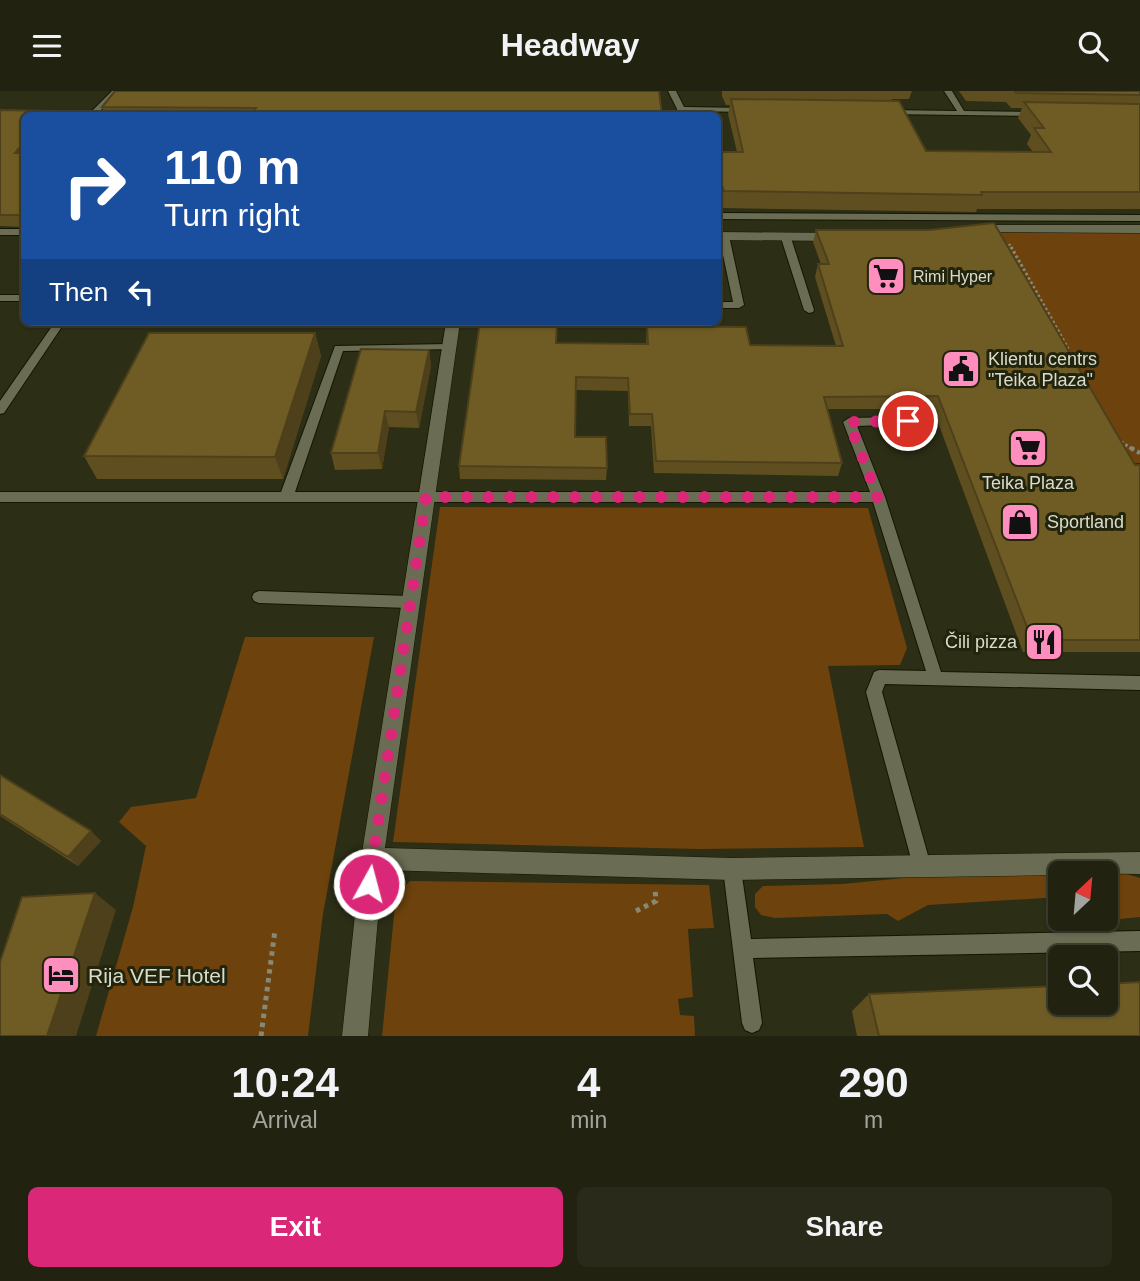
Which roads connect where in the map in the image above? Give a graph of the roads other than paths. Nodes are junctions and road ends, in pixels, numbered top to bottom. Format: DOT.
graph roads {
  1 [pos="116,91"];
  2 [pos="672,91"];
  3 [pos="948,91"];
  4 [pos="762,110"];
  5 [pos="95,112"];
  6 [pos="681,112"];
  7 [pos="882,112"];
  8 [pos="962,113"];
  9 [pos="1044,114"];
  10 [pos="721,216"];
  11 [pos="1138,225"];
  12 [pos="959,231"];
  13 [pos="0,232"];
  14 [pos="21,232"];
  15 [pos="721,236"];
  16 [pos="786,237"];
  17 [pos="848,237"];
  18 [pos="0,298"];
  19 [pos="21,298"];
  20 [pos="721,305"];
  21 [pos="809,310"];
  22 [pos="57,326"];
  23 [pos="452,326"];
  24 [pos="449,347"];
  25 [pos="0,410"];
  26 [pos="908,421"];
  27 [pos="0,497"];
  28 [pos="426,497"];
  29 [pos="878,497"];
  30 [pos="286,498"];
  31 [pos="259,597"];
  32 [pos="409,602"];
  33 [pos="936,679"];
  34 [pos="1140,683"];
  35 [pos="372,859"];
  36 [pos="1140,863"];
  37 [pos="922,866"];
  38 [pos="732,869"];
  39 [pos="1140,941"];
  40 [pos="743,949"];
  41 [pos="752,1023"];
  42 [pos="355,1036"];
  1 -- 5 [label="lane"];
  2 -- 6 [label="lane"];
  3 -- 8 [label="lane"];
  4 -- 6 [label="lane"];
  7 -- 8 [label="lane"];
  8 -- 9 [label="lane"];
  10 -- 11 [label="lane"];
  11 -- 12 [label="street"];
  13 -- 14 [label="lane"];
  15 -- 16 [label="street"];
  15 -- 20 [label="lane"];
  16 -- 17 [label="street"];
  16 -- 21 [label="lane"];
  18 -- 19 [label="lane"];
  22 -- 25 [label="lane"];
  23 -- 24 [label="street"];
  24 -- 28 [label="street"];
  24 -- 30 [label="lane"];
  26 -- 29 [label="lane"];
  27 -- 30 [label="lane"];
  28 -- 29 [label="lane"];
  28 -- 30 [label="lane"];
  28 -- 32 [label="street"];
  29 -- 33 [label="lane"];
  31 -- 32 [label="lane"];
  32 -- 35 [label="street"];
  33 -- 34 [label="lane"];
  33 -- 37 [label="lane"];
  35 -- 38 [label="street"];
  35 -- 42 [label="street"];
  36 -- 37 [label="street"];
  37 -- 38 [label="street"];
  38 -- 40 [label="lane"];
  39 -- 40 [label="lane"];
  40 -- 41 [label="lane"];
}
